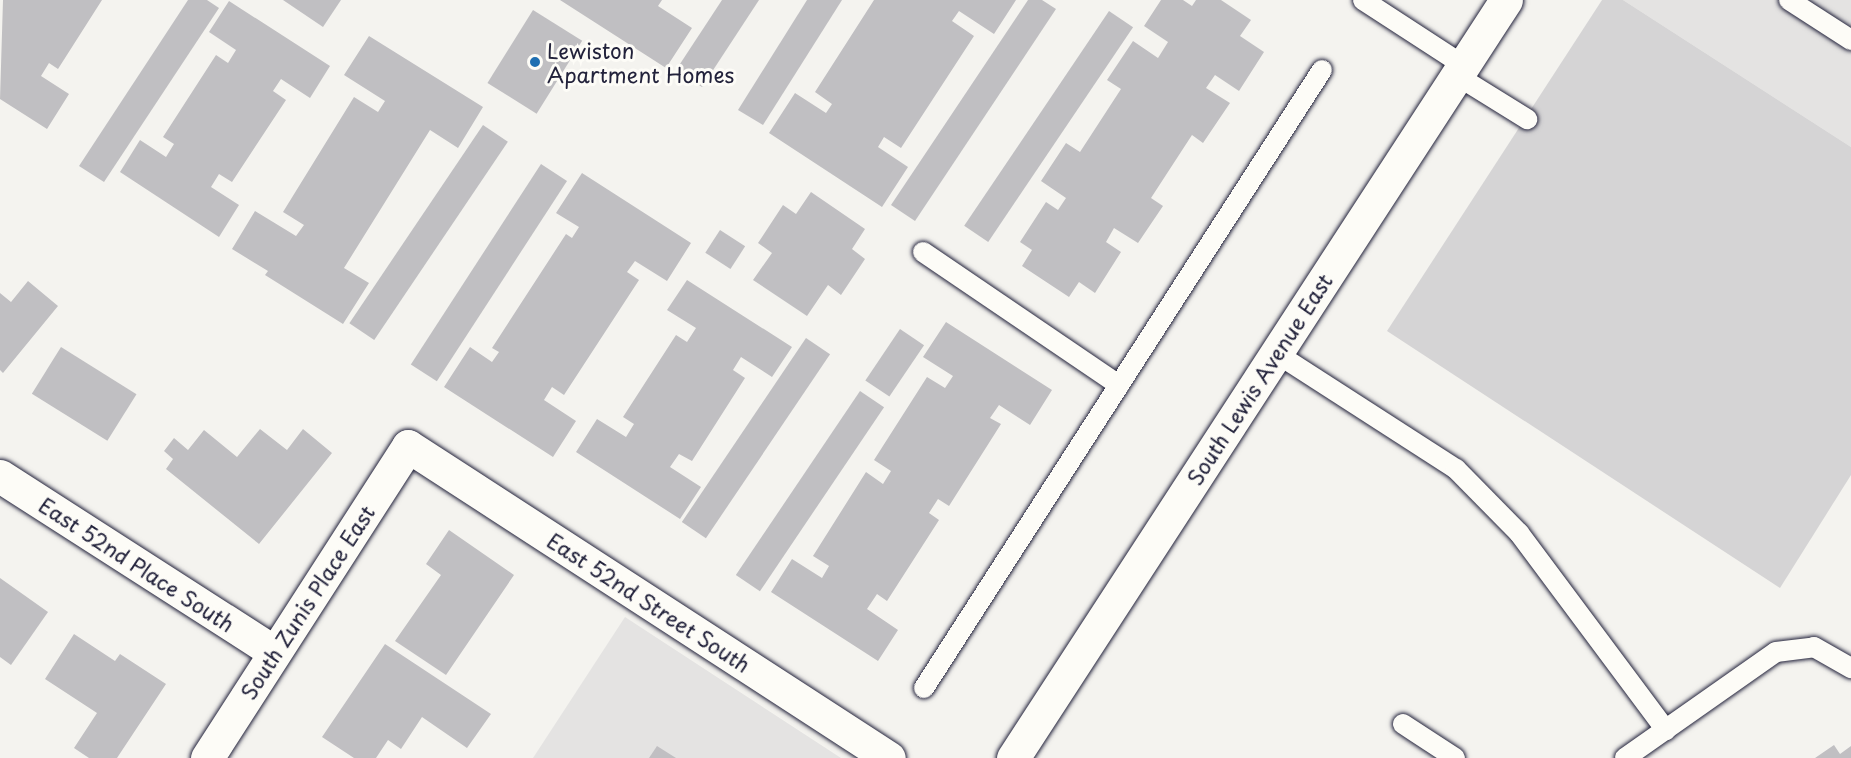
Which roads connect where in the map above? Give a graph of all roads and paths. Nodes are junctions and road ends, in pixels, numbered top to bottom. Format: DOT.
graph roads {
  1 [pos="1506,0"];
  2 [pos="1789,0"];
  3 [pos="1370,2"];
  4 [pos="1851,40"];
  5 [pos="1322,70"];
  6 [pos="1460,70"];
  7 [pos="1527,119"];
  8 [pos="923,252"];
  9 [pos="1276,353"];
  10 [pos="1119,385"];
  11 [pos="408,446"];
  12 [pos="0,476"];
  13 [pos="274,652"];
  14 [pos="1851,668"];
  15 [pos="924,688"];
  16 [pos="1403,724"];
  17 [pos="1666,730"];
  18 [pos="207,758"];
  19 [pos="889,758"];
  20 [pos="1013,758"];
  21 [pos="1455,758"];
  22 [pos="1625,758"];
  1 -- 6 [label="street, South Lewis Avenue East"];
  2 -- 4 [label="lane"];
  3 -- 6 [label="lane"];
  5 -- 10 [label="lane"];
  6 -- 7 [label="lane"];
  6 -- 9 [label="street, South Lewis Avenue East"];
  8 -- 10 [label="lane"];
  9 -- 17 [label="lane"];
  9 -- 20 [label="street, South Lewis Avenue East"];
  10 -- 15 [label="lane"];
  11 -- 13 [label="street, South Zunis Place East"];
  11 -- 19 [label="street, East 52nd Street South"];
  12 -- 13 [label="street, East 52nd Place South"];
  13 -- 18 [label="street, South Zunis Place East"];
  14 -- 17 [label="lane"];
  16 -- 21 [label="lane"];
  17 -- 22 [label="lane"];
}
